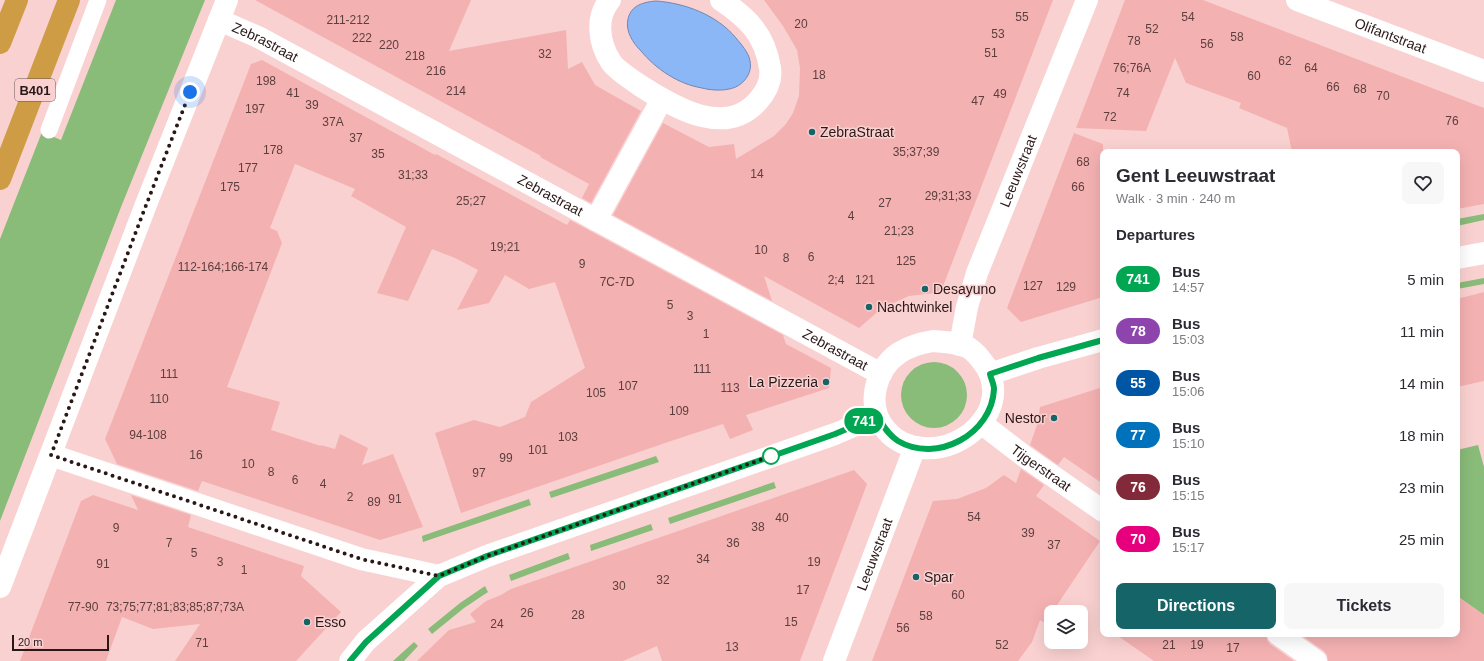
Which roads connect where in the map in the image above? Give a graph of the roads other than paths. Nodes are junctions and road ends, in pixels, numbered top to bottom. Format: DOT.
graph roads {
  1 [pos="16,0"];
  2 [pos="70,0"];
  3 [pos="98,0"];
  4 [pos="227,0"];
  5 [pos="610,0"];
  6 [pos="721,0"];
  7 [pos="1086,0"];
  8 [pos="1297,0"];
  9 [pos="219,20"];
  10 [pos="0,43"];
  11 [pos="1484,71"];
  12 [pos="662,99"];
  13 [pos="49,130"];
  14 [pos="0,179"];
  15 [pos="596,220"];
  16 [pos="1484,253"];
  17 [pos="1460,257"];
  18 [pos="1100,341"];
  19 [pos="960,345"];
  20 [pos="881,374"];
  21 [pos="990,374"];
  22 [pos="877,416"];
  23 [pos="981,423"];
  24 [pos="915,447"];
  25 [pos="51,455"];
  26 [pos="1100,509"];
  27 [pos="439,576"];
  28 [pos="0,587"];
  29 [pos="1282,637"];
  30 [pos="350,661"];
  31 [pos="834,661"];
  32 [pos="1316,661"];
  1 -- 10 [label="highway"];
  2 -- 14 [label="highway, B401"];
  3 -- 13 [label="lane"];
  4 -- 9 [label="street"];
  5 -- 12 [label="street"];
  6 -- 12 [label="street"];
  7 -- 19 [label="street, Leeuwstraat"];
  8 -- 11 [label="street, Olifantstraat"];
  9 -- 15 [label="street, Zebrastraat"];
  9 -- 25 [label="street"];
  12 -- 15 [label="street"];
  15 -- 20 [label="street, Zebrastraat"];
  16 -- 17 [label="street"];
  18 -- 21 [label="street"];
  19 -- 20 [label="street"];
  19 -- 21 [label="street"];
  20 -- 22 [label="street"];
  21 -- 23 [label="street"];
  22 -- 24 [label="street"];
  22 -- 27 [label="street"];
  23 -- 24 [label="street"];
  23 -- 26 [label="street, Tijgerstraat"];
  24 -- 31 [label="street, Leeuwstraat"];
  25 -- 27 [label="street"];
  25 -- 28 [label="street"];
  27 -- 30 [label="street"];
  29 -- 32 [label="street"];
}
